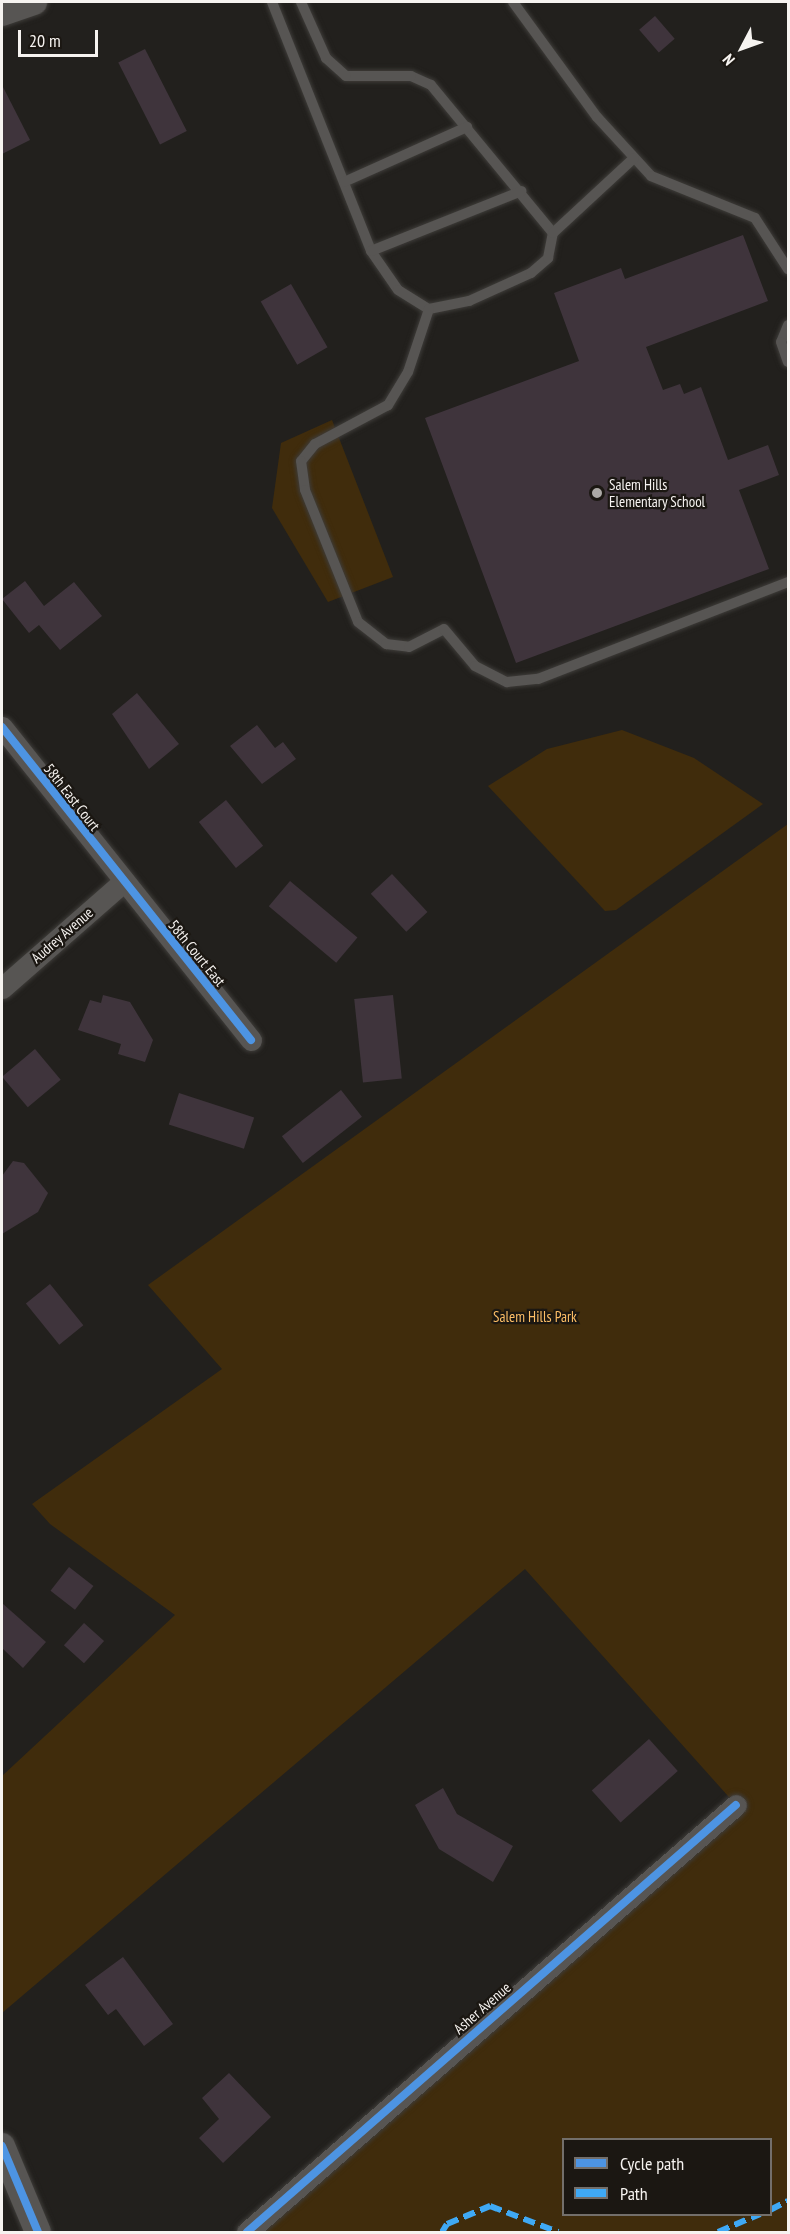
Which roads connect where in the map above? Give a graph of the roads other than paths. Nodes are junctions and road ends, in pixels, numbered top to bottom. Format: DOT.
graph roads {
  1 [pos="33,2"];
  2 [pos="272,2"];
  3 [pos="301,2"];
  4 [pos="513,2"];
  5 [pos="2,13"];
  6 [pos="467,127"];
  7 [pos="634,158"];
  8 [pos="344,182"];
  9 [pos="522,191"];
  10 [pos="553,233"];
  11 [pos="371,251"];
  12 [pos="789,269"];
  13 [pos="429,309"];
  14 [pos="789,325"];
  15 [pos="789,362"];
  16 [pos="789,582"];
  17 [pos="2,727"];
  18 [pos="122,883"];
  19 [pos="2,988"];
  20 [pos="251,1040"];
  21 [pos="736,1805"];
  22 [pos="2,2146"];
  23 [pos="38,2232"];
  24 [pos="247,2232"];
  1 -- 5 [label="street"];
  2 -- 8 [label="lane"];
  3 -- 6 [label="lane"];
  4 -- 7 [label="lane"];
  6 -- 8 [label="lane"];
  6 -- 9 [label="lane"];
  7 -- 10 [label="lane"];
  7 -- 12 [label="lane"];
  8 -- 11 [label="lane"];
  9 -- 10 [label="lane"];
  9 -- 11 [label="lane"];
  10 -- 13 [label="lane"];
  11 -- 13 [label="lane"];
  13 -- 16 [label="lane"];
  14 -- 15 [label="lane"];
  17 -- 18 [label="street, 58th East Court"];
  18 -- 19 [label="street, Audrey Avenue"];
  18 -- 20 [label="street, 58th Court East"];
  21 -- 24 [label="street, Asher Avenue"];
  22 -- 23 [label="street"];
}
